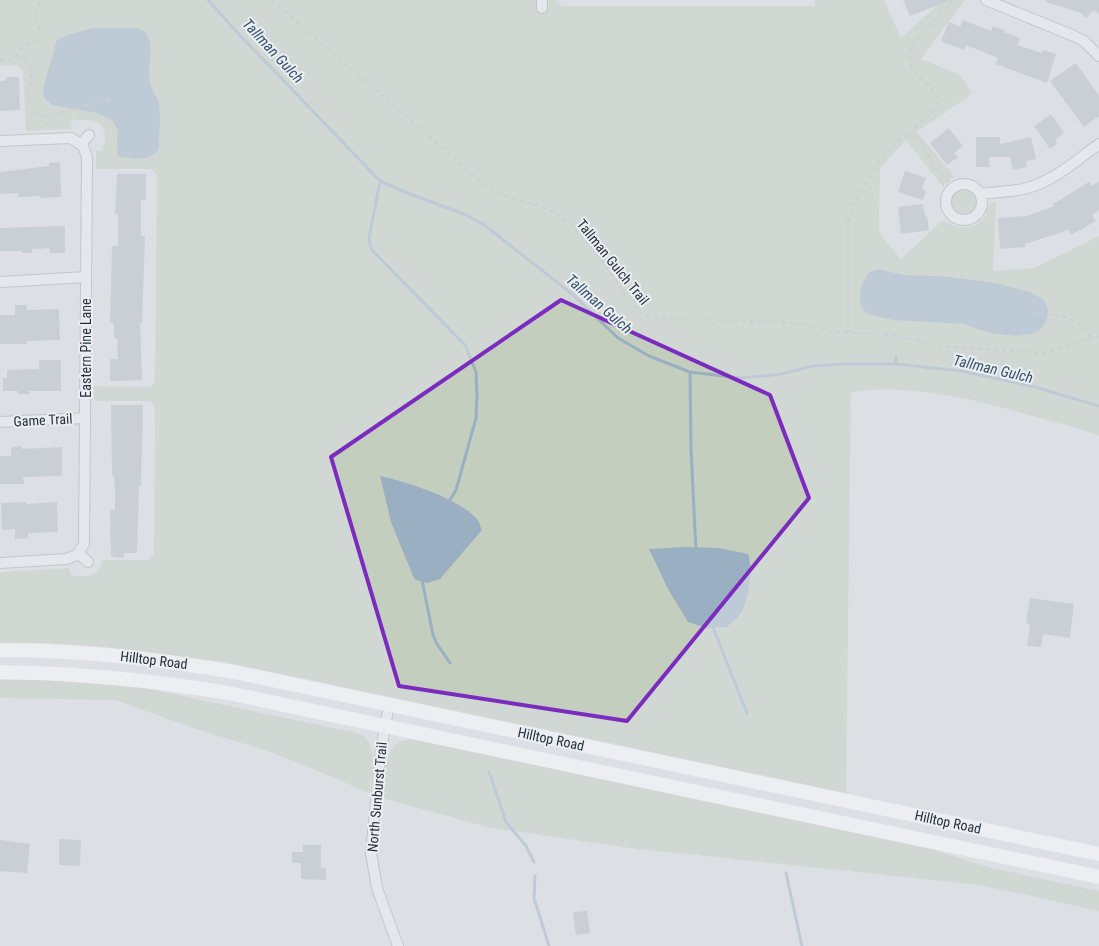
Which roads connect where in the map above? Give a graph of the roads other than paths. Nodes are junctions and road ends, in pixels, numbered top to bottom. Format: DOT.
graph roads {
  1 [pos="986,0"];
  2 [pos="1099,56"];
  3 [pos="89,135"];
  4 [pos="0,141"];
  5 [pos="81,144"];
  6 [pos="1099,144"];
  7 [pos="980,194"];
  8 [pos="86,277"];
  9 [pos="0,282"];
  10 [pos="85,418"];
  11 [pos="0,422"];
  12 [pos="78,553"];
  13 [pos="88,562"];
  14 [pos="0,563"];
  15 [pos="0,650"];
  16 [pos="0,672"];
  17 [pos="389,704"];
  18 [pos="385,726"];
  19 [pos="1099,854"];
  20 [pos="1093,876"];
  21 [pos="398,946"];
  1 -- 2 [label="street"];
  3 -- 5 [label="street"];
  4 -- 5 [label="street"];
  5 -- 8 [label="street, Eastern Pine Lane"];
  6 -- 7 [label="street"];
  8 -- 9 [label="street"];
  8 -- 10 [label="street, Eastern Pine Lane"];
  10 -- 11 [label="street, Game Trail"];
  10 -- 12 [label="street, Eastern Pine Lane"];
  12 -- 13 [label="street"];
  12 -- 14 [label="street"];
  15 -- 17 [label="main road, Hilltop Road"];
  16 -- 18 [label="main road, Hilltop Road"];
  17 -- 18 [label="street, North Sunburst Trail"];
  17 -- 19 [label="main road, Hilltop Road"];
  18 -- 20 [label="main road, Hilltop Road"];
  18 -- 21 [label="street, North Sunburst Trail"];
}
